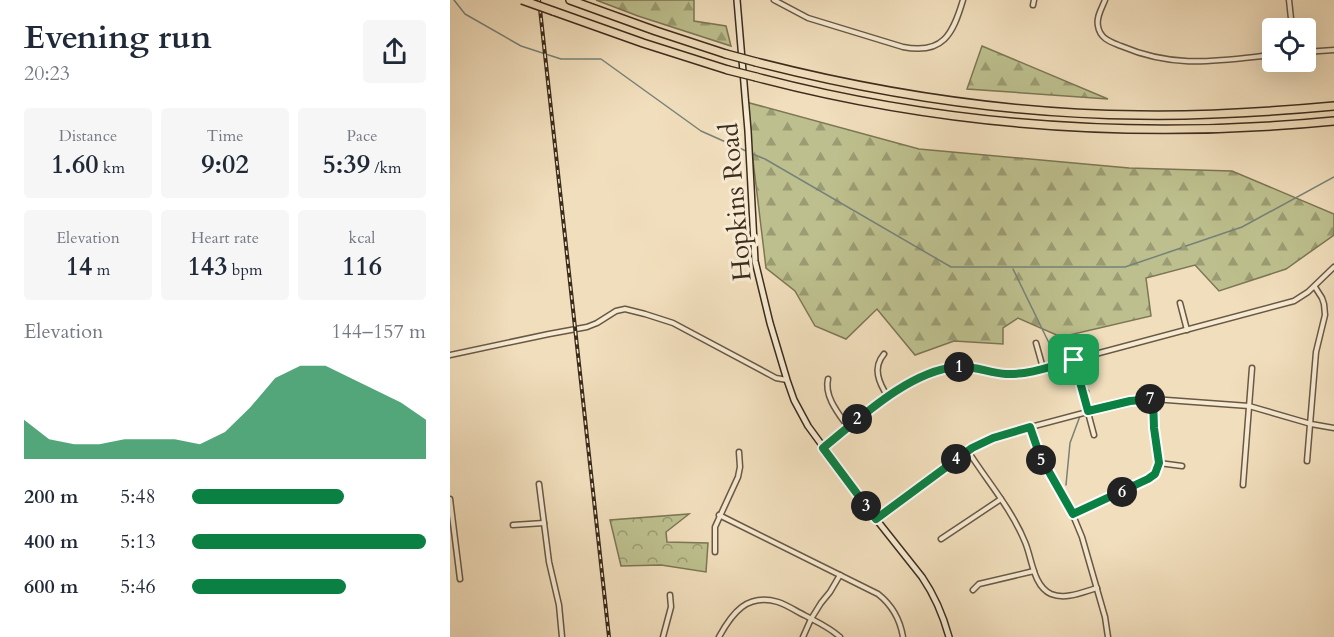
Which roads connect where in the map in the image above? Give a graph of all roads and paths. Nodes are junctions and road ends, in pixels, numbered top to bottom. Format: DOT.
graph roads {
  1 [pos="522,0"];
  2 [pos="570,0"];
  3 [pos="737,0"];
  4 [pos="774,0"];
  5 [pos="963,0"];
  6 [pos="1034,0"];
  7 [pos="1105,0"];
  8 [pos="1289,0"];
  9 [pos="1032,5"];
  10 [pos="1291,18"];
  11 [pos="1334,50"];
  12 [pos="1316,51"];
  13 [pos="1262,56"];
  14 [pos="1334,106"];
  15 [pos="1334,121"];
  16 [pos="1334,267"];
  17 [pos="1315,287"];
  18 [pos="1180,303"];
  19 [pos="1187,330"];
  20 [pos="1036,343"];
  21 [pos="884,354"];
  22 [pos="450,356"];
  23 [pos="1074,360"];
  24 [pos="1042,368"];
  25 [pos="1252,368"];
  26 [pos="828,379"];
  27 [pos="788,380"];
  28 [pos="888,397"];
  29 [pos="1153,399"];
  30 [pos="1249,406"];
  31 [pos="1088,411"];
  32 [pos="1310,424"];
  33 [pos="848,427"];
  34 [pos="1030,427"];
  35 [pos="1334,428"];
  36 [pos="1094,435"];
  37 [pos="823,448"];
  38 [pos="968,451"];
  39 [pos="739,452"];
  40 [pos="1307,461"];
  41 [pos="1159,463"];
  42 [pos="1182,466"];
  43 [pos="539,484"];
  44 [pos="1243,485"];
  45 [pos="450,499"];
  46 [pos="1001,499"];
  47 [pos="1073,514"];
  48 [pos="719,515"];
  49 [pos="876,519"];
  50 [pos="544,523"];
  51 [pos="513,525"];
  52 [pos="941,539"];
  53 [pos="715,552"];
  54 [pos="1034,571"];
  55 [pos="840,575"];
  56 [pos="460,579"];
  57 [pos="1097,588"];
  58 [pos="973,590"];
  59 [pos="670,595"];
  60 [pos="811,619"];
  61 [pos="562,637"];
  62 [pos="663,637"];
  63 [pos="719,637"];
  64 [pos="803,637"];
  65 [pos="840,637"];
  66 [pos="903,637"];
  67 [pos="949,637"];
  68 [pos="1108,637"];
  1 -- 15 [label="highway, bridge"];
  2 -- 14 [label="highway, bridge"];
  3 -- 27 [label="main road, Hopkins Road"];
  4 -- 5 [label="street"];
  6 -- 9 [label="street"];
  7 -- 13 [label="street"];
  8 -- 10 [label="street"];
  11 -- 12 [label="street"];
  16 -- 17 [label="street"];
  17 -- 19 [label="street"];
  17 -- 32 [label="street"];
  18 -- 19 [label="street"];
  19 -- 23 [label="street"];
  20 -- 24 [label="street"];
  21 -- 28 [label="street"];
  22 -- 27 [label="street"];
  23 -- 24 [label="street"];
  23 -- 31 [label="street"];
  24 -- 28 [label="street"];
  25 -- 30 [label="street"];
  26 -- 33 [label="street"];
  27 -- 37 [label="main road, Hopkins Road"];
  28 -- 33 [label="street"];
  29 -- 30 [label="street"];
  29 -- 31 [label="street"];
  29 -- 41 [label="street"];
  30 -- 32 [label="street"];
  30 -- 44 [label="street"];
  31 -- 34 [label="street"];
  31 -- 36 [label="street"];
  32 -- 35 [label="street"];
  32 -- 40 [label="street"];
  33 -- 37 [label="street"];
  34 -- 38 [label="street"];
  34 -- 47 [label="street"];
  37 -- 49 [label="main road, Hopkins Road"];
  38 -- 46 [label="street"];
  38 -- 49 [label="street"];
  39 -- 48 [label="street"];
  41 -- 42 [label="street"];
  41 -- 47 [label="street"];
  43 -- 50 [label="street"];
  45 -- 56 [label="street"];
  46 -- 52 [label="street"];
  46 -- 54 [label="street"];
  47 -- 57 [label="street"];
  48 -- 53 [label="street"];
  48 -- 55 [label="street"];
  49 -- 67 [label="main road, Hopkins Road"];
  50 -- 51 [label="street"];
  50 -- 61 [label="street"];
  54 -- 57 [label="street"];
  54 -- 58 [label="street"];
  55 -- 60 [label="street"];
  55 -- 66 [label="street"];
  57 -- 68 [label="street"];
  59 -- 62 [label="street"];
  60 -- 63 [label="street"];
  60 -- 64 [label="street"];
  60 -- 65 [label="street"];
}
